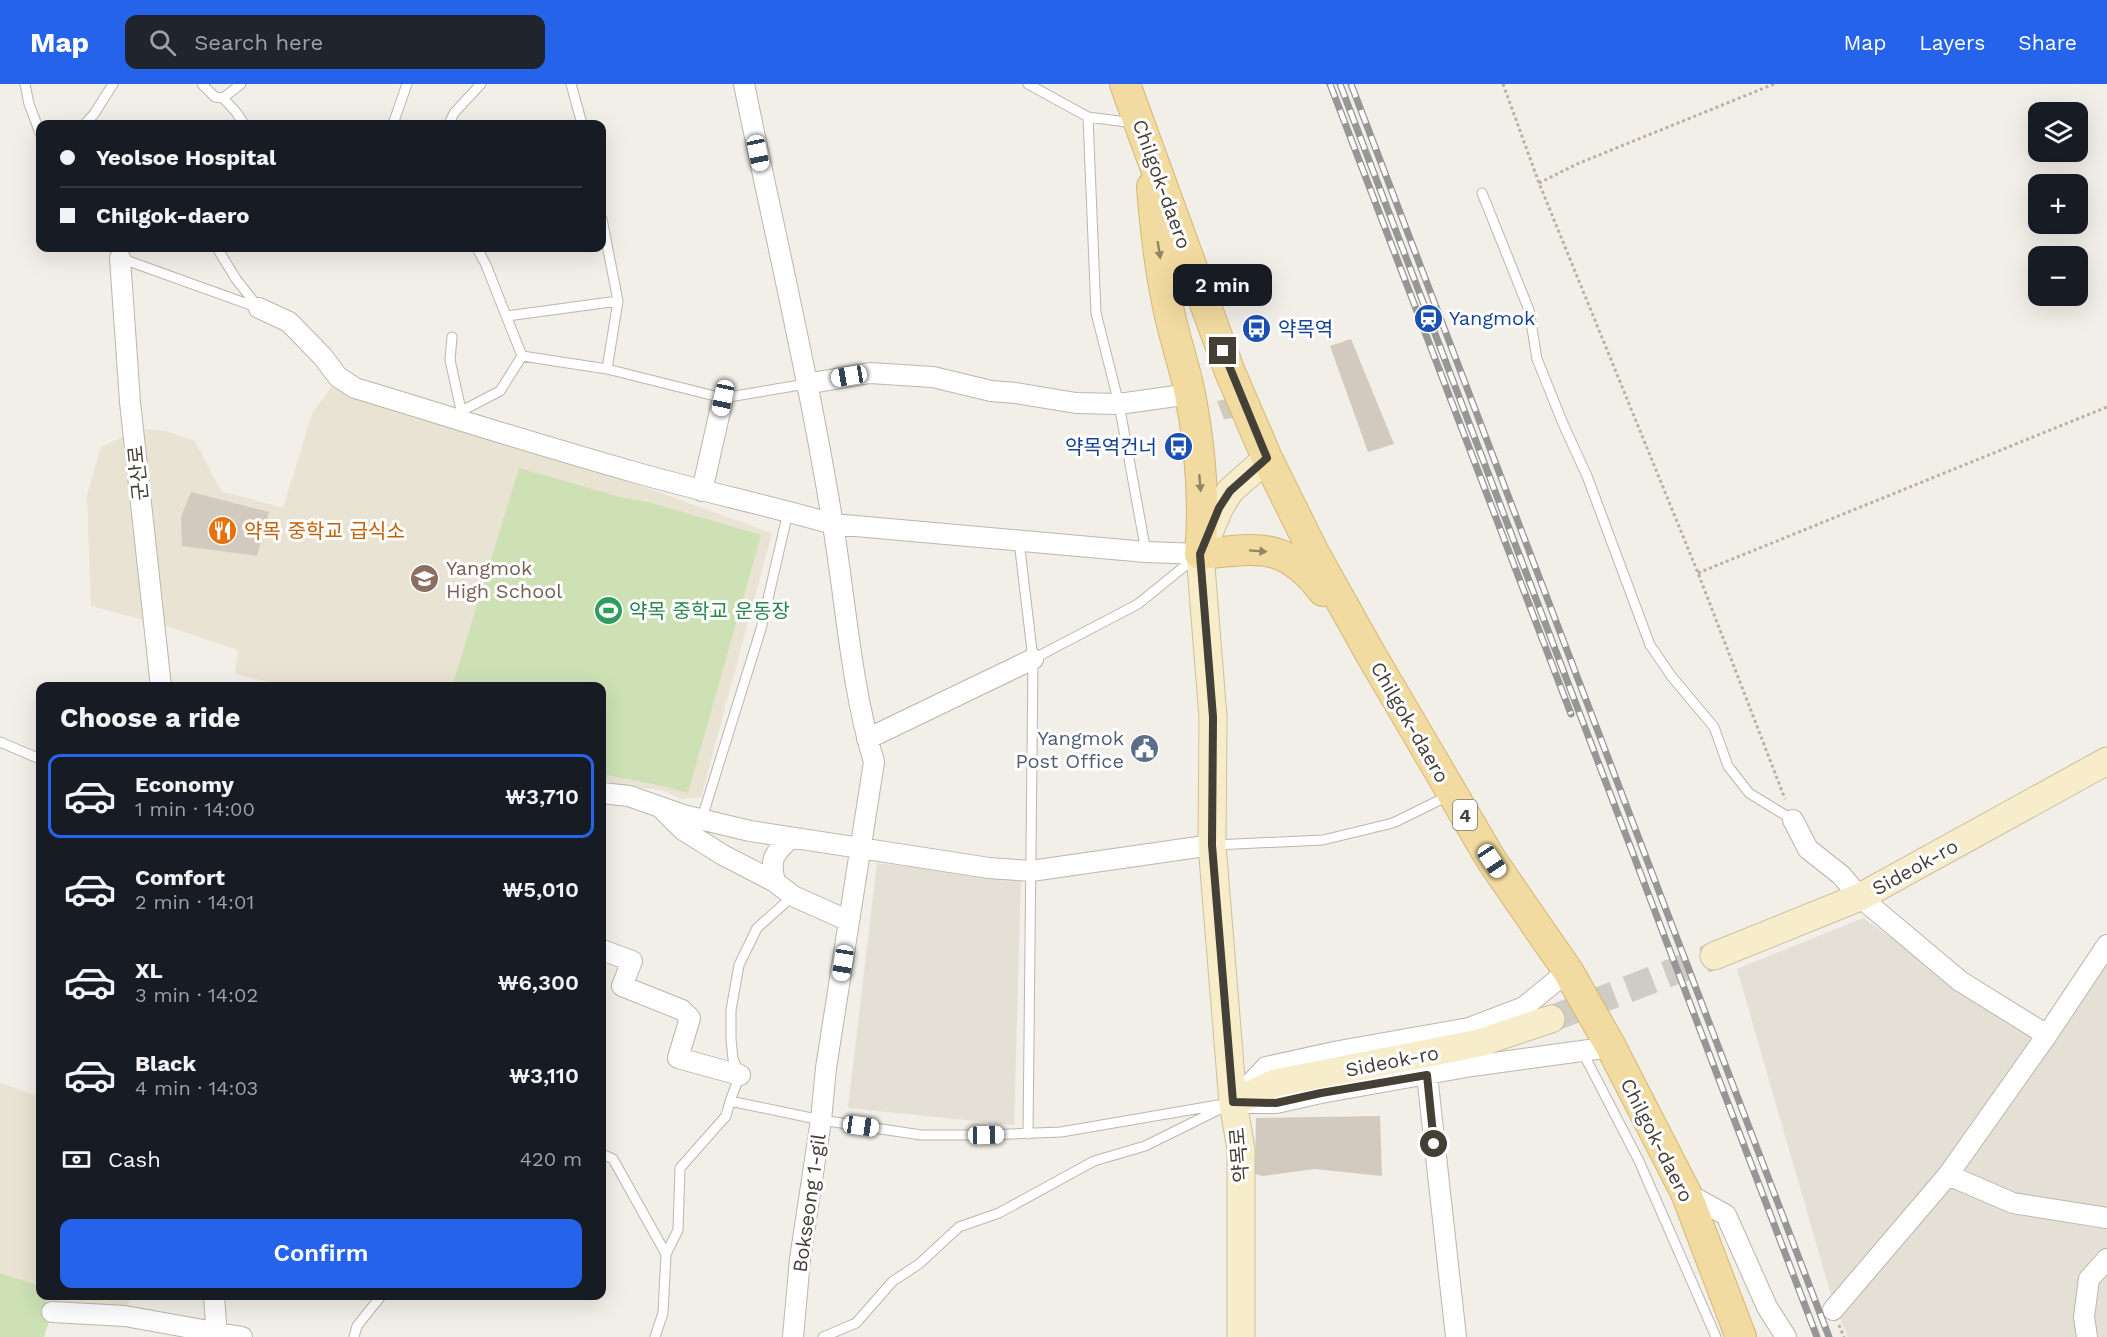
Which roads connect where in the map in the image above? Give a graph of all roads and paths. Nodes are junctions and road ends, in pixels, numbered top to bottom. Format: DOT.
graph roads {
  1 [pos="25,84"];
  2 [pos="113,84"];
  3 [pos="202,84"];
  4 [pos="241,84"];
  5 [pos="407,84"];
  6 [pos="481,84"];
  7 [pos="571,84"];
  8 [pos="744,84"];
  9 [pos="1028,84"];
  10 [pos="1125,84"];
  11 [pos="1503,84"];
  12 [pos="1774,84"];
  13 [pos="224,98"];
  14 [pos="1088,117"];
  15 [pos="89,120"];
  16 [pos="241,120"];
  17 [pos="394,120"];
  18 [pos="450,120"];
  19 [pos="581,120"];
  20 [pos="36,122"];
  21 [pos="1144,137"];
  22 [pos="1539,183"];
  23 [pos="1482,193"];
  24 [pos="606,240"];
  25 [pos="219,252"];
  26 [pos="479,252"];
  27 [pos="118,253"];
  28 [pos="618,301"];
  29 [pos="259,308"];
  30 [pos="507,316"];
  31 [pos="452,337"];
  32 [pos="522,356"];
  33 [pos="606,369"];
  34 [pos="806,384"];
  35 [pos="1190,394"];
  36 [pos="723,398"];
  37 [pos="1119,404"];
  38 [pos="2107,407"];
  39 [pos="456,413"];
  40 [pos="1267,458"];
  41 [pos="702,491"];
  42 [pos="788,511"];
  43 [pos="833,524"];
  44 [pos="1018,541"];
  45 [pos="1146,552"];
  46 [pos="1200,554"];
  47 [pos="1698,573"];
  48 [pos="1370,653"];
  49 [pos="1033,659"];
  50 [pos="160,682"];
  51 [pos="867,739"];
  52 [pos="0,742"];
  53 [pos="36,757"];
  54 [pos="2107,761"];
  55 [pos="606,793"];
  56 [pos="1452,794"];
  57 [pos="658,806"];
  58 [pos="702,818"];
  59 [pos="1793,820"];
  60 [pos="791,838"];
  61 [pos="1212,845"];
  62 [pos="860,849"];
  63 [pos="1031,872"];
  64 [pos="775,882"];
  65 [pos="793,896"];
  66 [pos="1860,897"];
  67 [pos="849,921"];
  68 [pos="2107,945"];
  69 [pos="606,952"];
  70 [pos="1714,956"];
  71 [pos="1568,972"];
  72 [pos="1551,1019"];
  73 [pos="2047,1035"];
  74 [pos="1596,1049"];
  75 [pos="740,1075"];
  76 [pos="1427,1075"];
  77 [pos="730,1101"];
  78 [pos="1233,1102"];
  79 [pos="821,1120"];
  80 [pos="1028,1134"];
  81 [pos="606,1156"];
  82 [pos="1948,1175"];
  83 [pos="1686,1193"];
  84 [pos="2107,1218"];
  85 [pos="666,1254"];
  86 [pos="2107,1259"];
  87 [pos="214,1300"];
  88 [pos="378,1300"];
  89 [pos="1833,1310"];
  90 [pos="52,1312"];
  91 [pos="217,1335"];
  92 [pos="242,1337"];
  93 [pos="354,1337"];
  94 [pos="655,1337"];
  95 [pos="793,1337"];
  96 [pos="823,1337"];
  97 [pos="1241,1337"];
  98 [pos="1456,1337"];
  99 [pos="1716,1337"];
  100 [pos="1741,1337"];
  101 [pos="1786,1337"];
  102 [pos="2087,1337"];
  1 -- 20 [label="lane"];
  2 -- 15 [label="lane"];
  3 -- 13 [label="lane"];
  4 -- 13 [label="lane"];
  5 -- 17 [label="lane"];
  6 -- 18 [label="lane"];
  7 -- 19 [label="lane"];
  8 -- 34 [label="street, Bokseong 1-gil"];
  9 -- 14 [label="lane"];
  10 -- 21 [label="main road, Chilgok-daero / 4"];
  11 -- 22 [label="path"];
  12 -- 22 [label="path"];
  13 -- 16 [label="lane"];
  14 -- 21 [label="lane"];
  14 -- 37 [label="lane"];
  21 -- 35 [label="main road, one-way"];
  21 -- 40 [label="main road, Chilgok-daero / 4"];
  22 -- 47 [label="path"];
  23 -- 59 [label="lane"];
  24 -- 28 [label="lane"];
  25 -- 29 [label="lane"];
  26 -- 30 [label="lane"];
  27 -- 29 [label="lane"];
  27 -- 50 [label="street, 군산로"];
  28 -- 30 [label="lane"];
  28 -- 33 [label="lane"];
  29 -- 39 [label="street"];
  30 -- 32 [label="lane"];
  31 -- 39 [label="lane"];
  32 -- 33 [label="lane"];
  32 -- 39 [label="lane"];
  33 -- 36 [label="lane"];
  34 -- 36 [label="lane"];
  34 -- 37 [label="street"];
  34 -- 43 [label="street, Bokseong 1-gil"];
  35 -- 37 [label="street"];
  35 -- 46 [label="main road, one-way"];
  36 -- 41 [label="street"];
  37 -- 45 [label="lane"];
  38 -- 47 [label="path"];
  39 -- 41 [label="street"];
  40 -- 46 [label="street, 약목로"];
  40 -- 48 [label="main road, Chilgok-daero / 4"];
  41 -- 42 [label="street"];
  42 -- 43 [label="street"];
  42 -- 58 [label="lane"];
  43 -- 44 [label="street"];
  43 -- 51 [label="street, Bokseong 1-gil"];
  44 -- 45 [label="street"];
  44 -- 49 [label="lane"];
  45 -- 46 [label="street"];
  46 -- 48 [label="main road, one-way"];
  46 -- 49 [label="lane"];
  46 -- 61 [label="street, 약목로"];
  47 -- 59 [label="path"];
  48 -- 56 [label="main road, Chilgok-daero / 4"];
  49 -- 51 [label="street"];
  49 -- 63 [label="lane"];
  51 -- 62 [label="street, Bokseong 1-gil"];
  52 -- 53 [label="lane"];
  54 -- 66 [label="street, Sideok-ro"];
  55 -- 57 [label="street"];
  56 -- 61 [label="lane"];
  56 -- 71 [label="main road, Chilgok-daero / 4"];
  57 -- 58 [label="street"];
  57 -- 64 [label="street"];
  58 -- 60 [label="street"];
  59 -- 66 [label="street"];
  60 -- 62 [label="street"];
  60 -- 64 [label="street"];
  61 -- 63 [label="street"];
  61 -- 78 [label="street, 약목로"];
  62 -- 63 [label="street"];
  62 -- 67 [label="street, Bokseong 1-gil"];
  63 -- 80 [label="lane"];
  64 -- 65 [label="street"];
  65 -- 67 [label="street"];
  65 -- 75 [label="lane"];
  66 -- 70 [label="street, Sideok-ro"];
  66 -- 73 [label="street"];
  67 -- 79 [label="street, Bokseong 1-gil"];
  68 -- 73 [label="street"];
  69 -- 75 [label="street"];
  71 -- 74 [label="main road, Chilgok-daero / 4"];
  71 -- 78 [label="street"];
  72 -- 78 [label="street, Sideok-ro"];
  73 -- 82 [label="street"];
  74 -- 76 [label="street"];
  74 -- 83 [label="main road, Chilgok-daero / 4"];
  74 -- 99 [label="lane"];
  75 -- 77 [label="lane"];
  76 -- 78 [label="street"];
  76 -- 98 [label="street"];
  77 -- 79 [label="lane"];
  77 -- 85 [label="lane"];
  78 -- 80 [label="lane"];
  78 -- 96 [label="lane"];
  78 -- 97 [label="street, 약목로"];
  79 -- 80 [label="lane"];
  79 -- 95 [label="street, Bokseong 1-gil"];
  81 -- 85 [label="lane"];
  82 -- 84 [label="street"];
  82 -- 89 [label="street"];
  83 -- 100 [label="main road, Chilgok-daero / 4"];
  83 -- 101 [label="street"];
  85 -- 94 [label="lane"];
  86 -- 102 [label="street"];
  87 -- 91 [label="street"];
  88 -- 93 [label="lane"];
  90 -- 91 [label="street"];
  91 -- 92 [label="street"];
}
